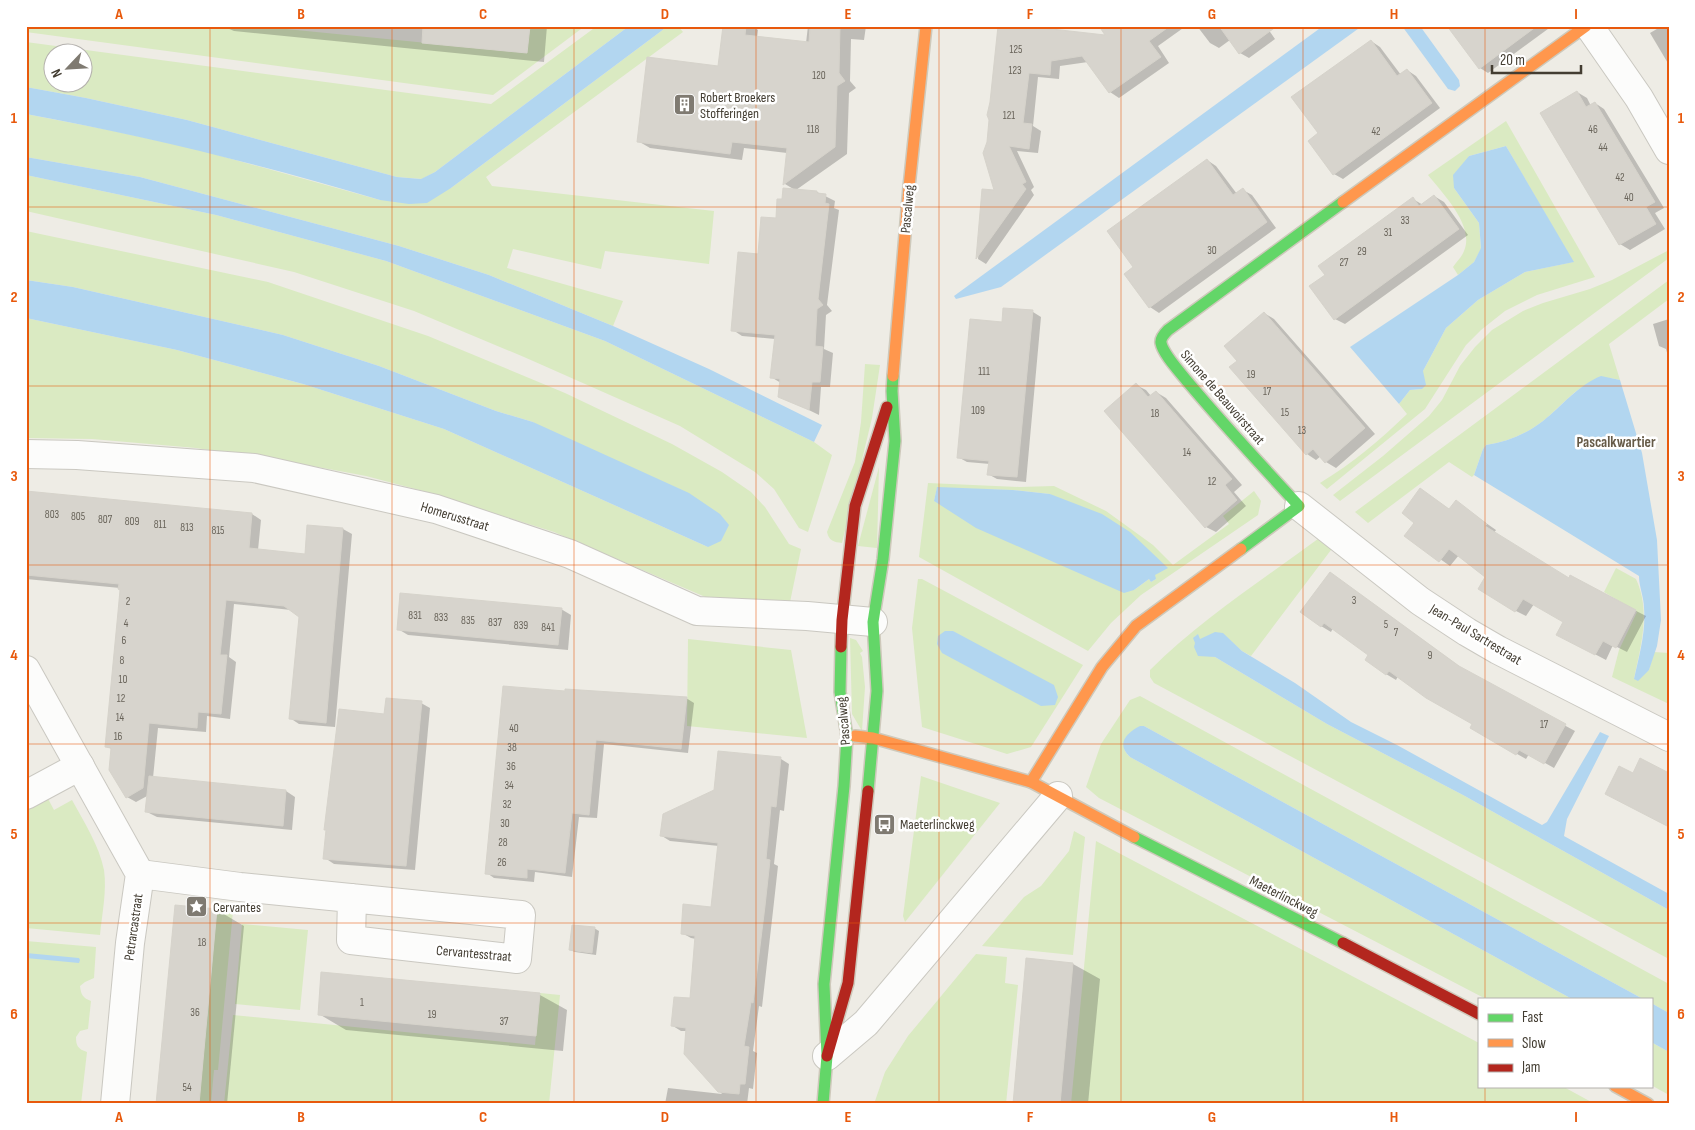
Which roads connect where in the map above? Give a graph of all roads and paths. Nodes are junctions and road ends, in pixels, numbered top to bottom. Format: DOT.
graph roads {
  1 [pos="926,26"];
  2 [pos="1587,26"];
  3 [pos="1669,150"];
  4 [pos="892,391"];
  5 [pos="26,454"];
  6 [pos="1299,506"];
  7 [pos="842,620"];
  8 [pos="872,622"];
  9 [pos="26,670"];
  10 [pos="847,736"];
  11 [pos="1669,737"];
  12 [pos="874,738"];
  13 [pos="80,766"];
  14 [pos="1031,782"];
  15 [pos="26,796"];
  16 [pos="1058,796"];
  17 [pos="140,874"];
  18 [pos="352,898"];
  19 [pos="1478,1013"];
  20 [pos="827,1056"];
  21 [pos="1619,1088"];
  22 [pos="115,1104"];
  23 [pos="823,1104"];
  24 [pos="1648,1104"];
  1 -- 4 [label="street, Pascalweg"];
  2 -- 3 [label="street"];
  2 -- 6 [label="street, Simone de Beauvoirstraat"];
  4 -- 7 [label="street, Pascalweg"];
  4 -- 8 [label="street, Pascalweg"];
  5 -- 7 [label="street, Homerusstraat"];
  6 -- 11 [label="street, Jean-Paul Sartrestraat"];
  6 -- 14 [label="street"];
  7 -- 8 [label="street, Homerusstraat"];
  7 -- 10 [label="street, Pascalweg"];
  8 -- 12 [label="street, Pascalweg"];
  9 -- 13 [label="street, Petrarcastraat"];
  10 -- 12 [label="street, Maeterlinckweg"];
  10 -- 20 [label="street, Pascalweg"];
  12 -- 14 [label="street, Maeterlinckweg"];
  12 -- 20 [label="street, Pascalweg"];
  13 -- 15 [label="street"];
  13 -- 17 [label="street, Petrarcastraat"];
  14 -- 16 [label="street, Maeterlinckweg"];
  16 -- 19 [label="street, Maeterlinckweg"];
  16 -- 20 [label="street"];
  17 -- 18 [label="street, Cervantesstraat"];
  17 -- 22 [label="street, Petrarcastraat"];
  18 -- 18 [label="street, Cervantesstraat"];
  20 -- 23 [label="street, Pascalweg"];
  21 -- 24 [label="street"];
}
